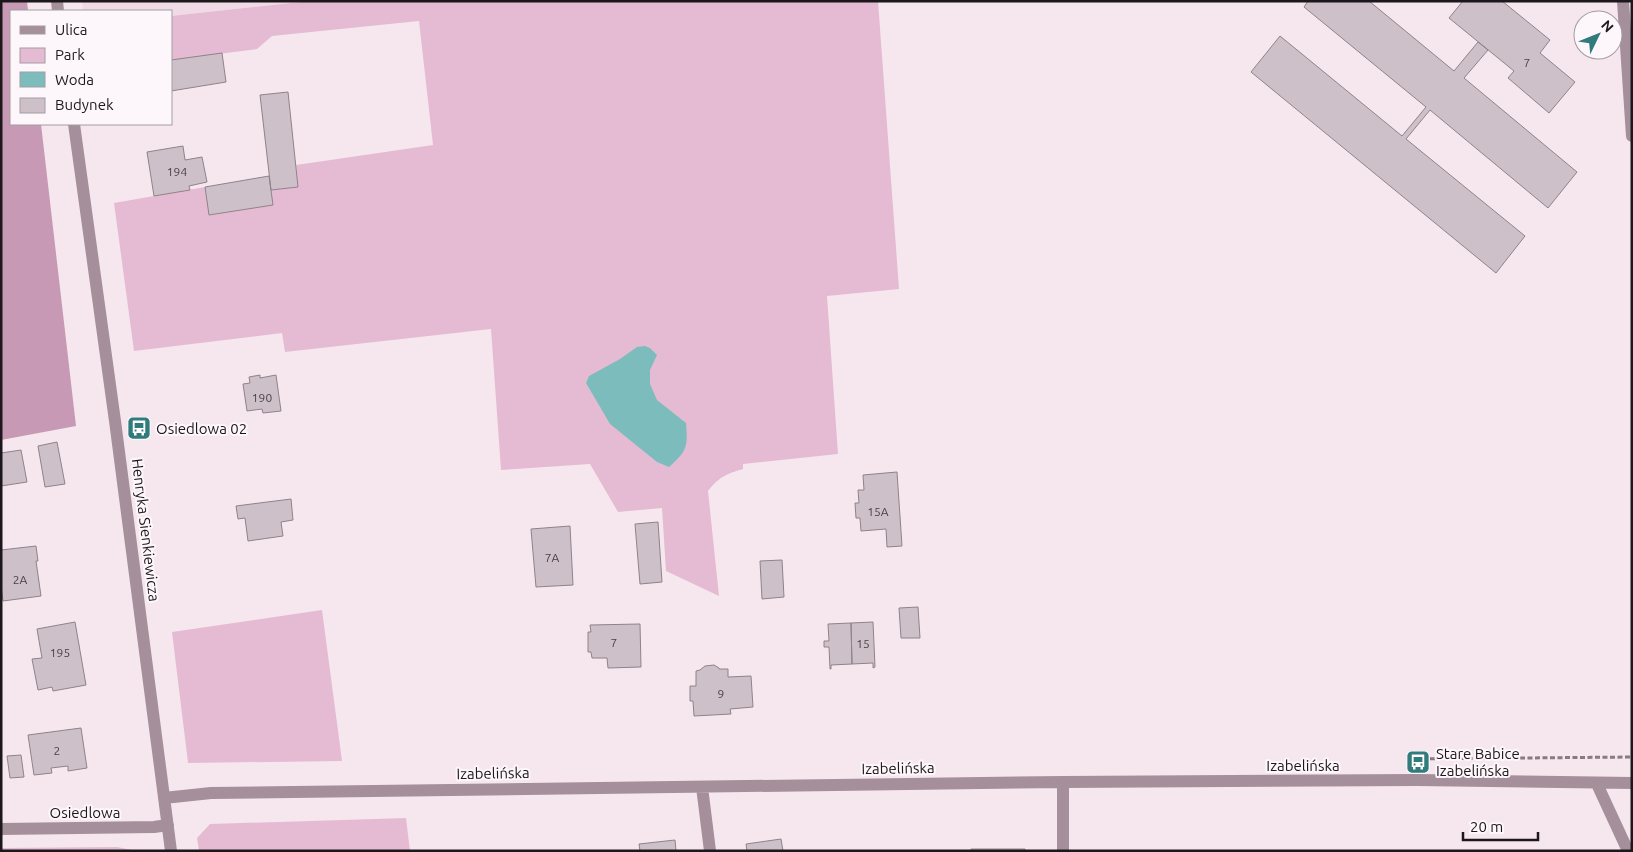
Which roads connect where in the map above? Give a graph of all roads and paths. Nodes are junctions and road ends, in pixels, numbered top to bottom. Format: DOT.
graph roads {
  1 [pos="1623,1"];
  2 [pos="74,125"];
  3 [pos="1632,136"];
  4 [pos="1063,782"];
  5 [pos="1632,783"];
  6 [pos="1597,784"];
  7 [pos="702,787"];
  8 [pos="164,798"];
  9 [pos="168,825"];
  10 [pos="1,829"];
  11 [pos="171,851"];
  12 [pos="710,851"];
  13 [pos="1063,851"];
  14 [pos="1628,851"];
  1 -- 3 [label="street"];
  2 -- 8 [label="street, Henryka Sienkiewicza"];
  4 -- 6 [label="street, Izabelińska"];
  4 -- 7 [label="street, Izabelińska"];
  4 -- 13 [label="street"];
  5 -- 6 [label="street, Izabelińska"];
  6 -- 14 [label="street"];
  7 -- 8 [label="street, Izabelińska"];
  7 -- 12 [label="street"];
  8 -- 9 [label="street, Henryka Sienkiewicza"];
  9 -- 10 [label="street, Osiedlowa"];
  9 -- 11 [label="street, Henryka Sienkiewicza"];
}
